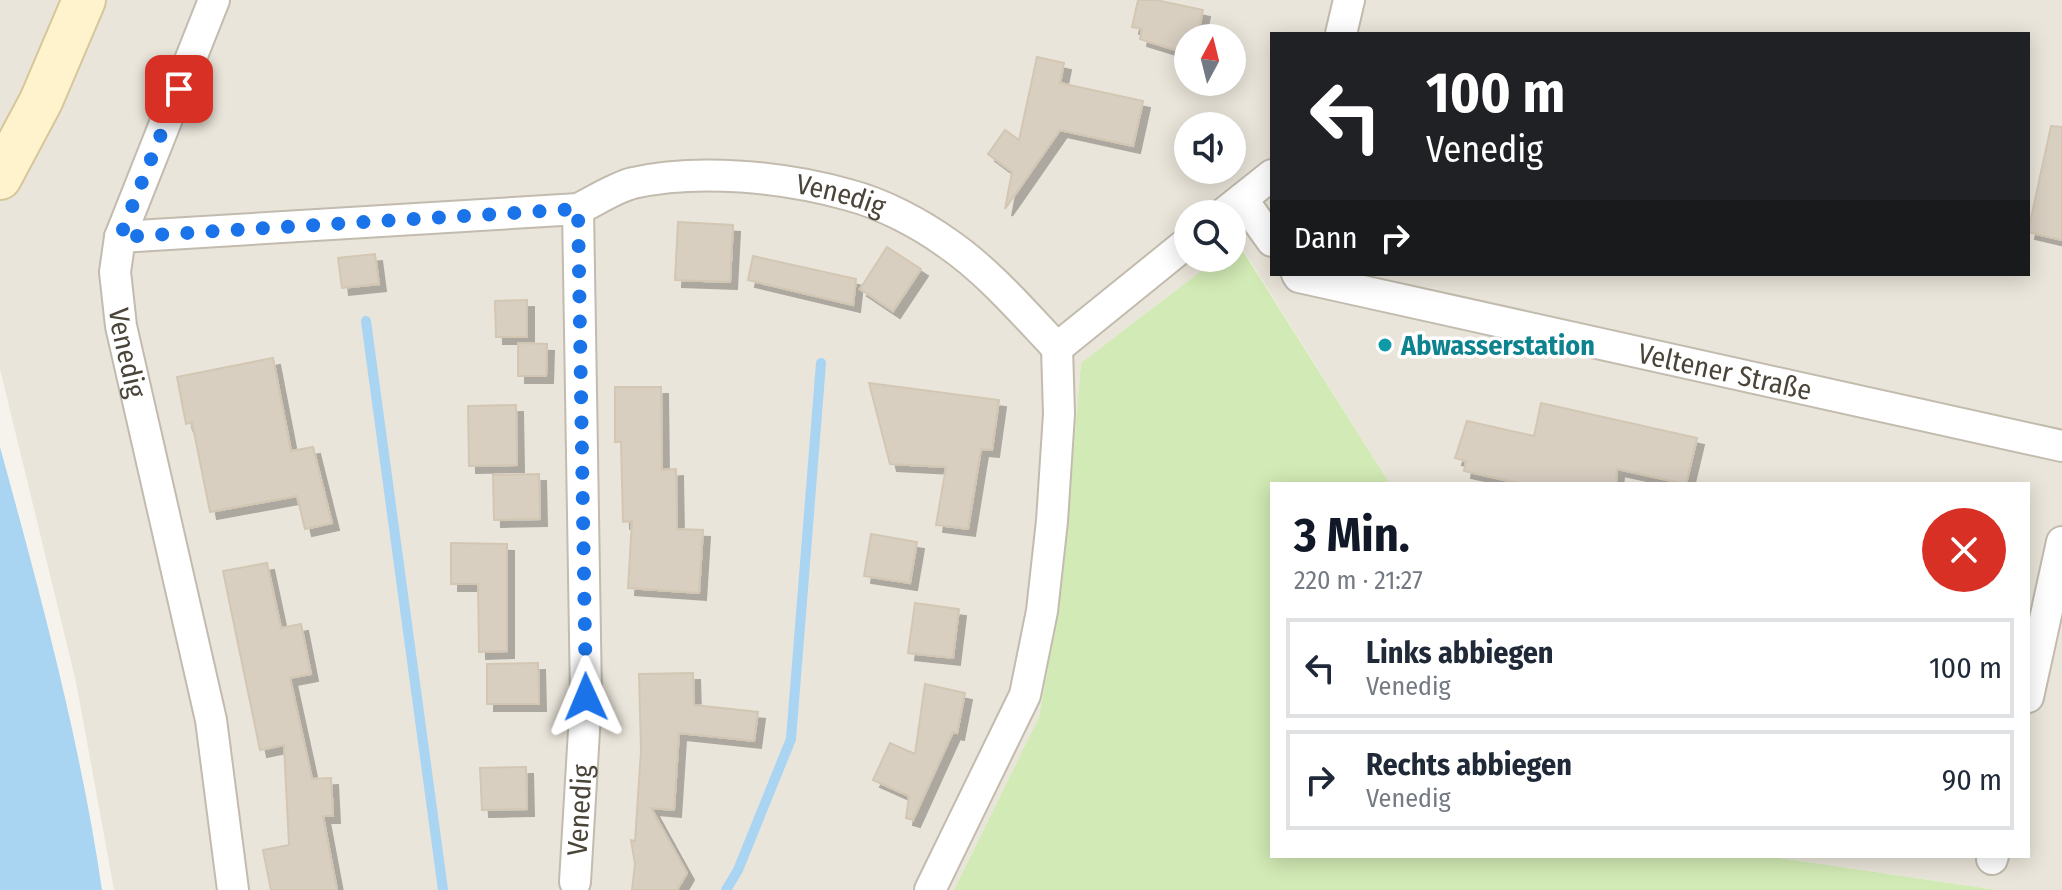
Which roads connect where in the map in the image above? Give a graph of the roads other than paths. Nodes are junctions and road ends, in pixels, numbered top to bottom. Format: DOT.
graph roads {
  1 [pos="84,0"];
  2 [pos="214,0"];
  3 [pos="1349,0"];
  4 [pos="1341,32"];
  5 [pos="4,173"];
  6 [pos="1270,177"];
  7 [pos="1240,200"];
  8 [pos="578,209"];
  9 [pos="1246,218"];
  10 [pos="120,237"];
  11 [pos="1270,239"];
  12 [pos="1174,253"];
  13 [pos="1298,276"];
  14 [pos="1057,348"];
  15 [pos="2062,446"];
  16 [pos="2062,542"];
  17 [pos="2030,688"];
  18 [pos="575,882"];
  19 [pos="233,890"];
  20 [pos="930,890"];
  1 -- 5 [label="main road"];
  2 -- 10 [label="street, Venedig"];
  3 -- 4 [label="street"];
  6 -- 7 [label="street"];
  8 -- 10 [label="street, Venedig"];
  8 -- 14 [label="street, Venedig"];
  8 -- 18 [label="street, Venedig"];
  9 -- 11 [label="street"];
  10 -- 19 [label="street, Venedig"];
  12 -- 14 [label="street"];
  13 -- 15 [label="street, Veltener Straße"];
  14 -- 20 [label="street"];
  16 -- 17 [label="street"];
}
